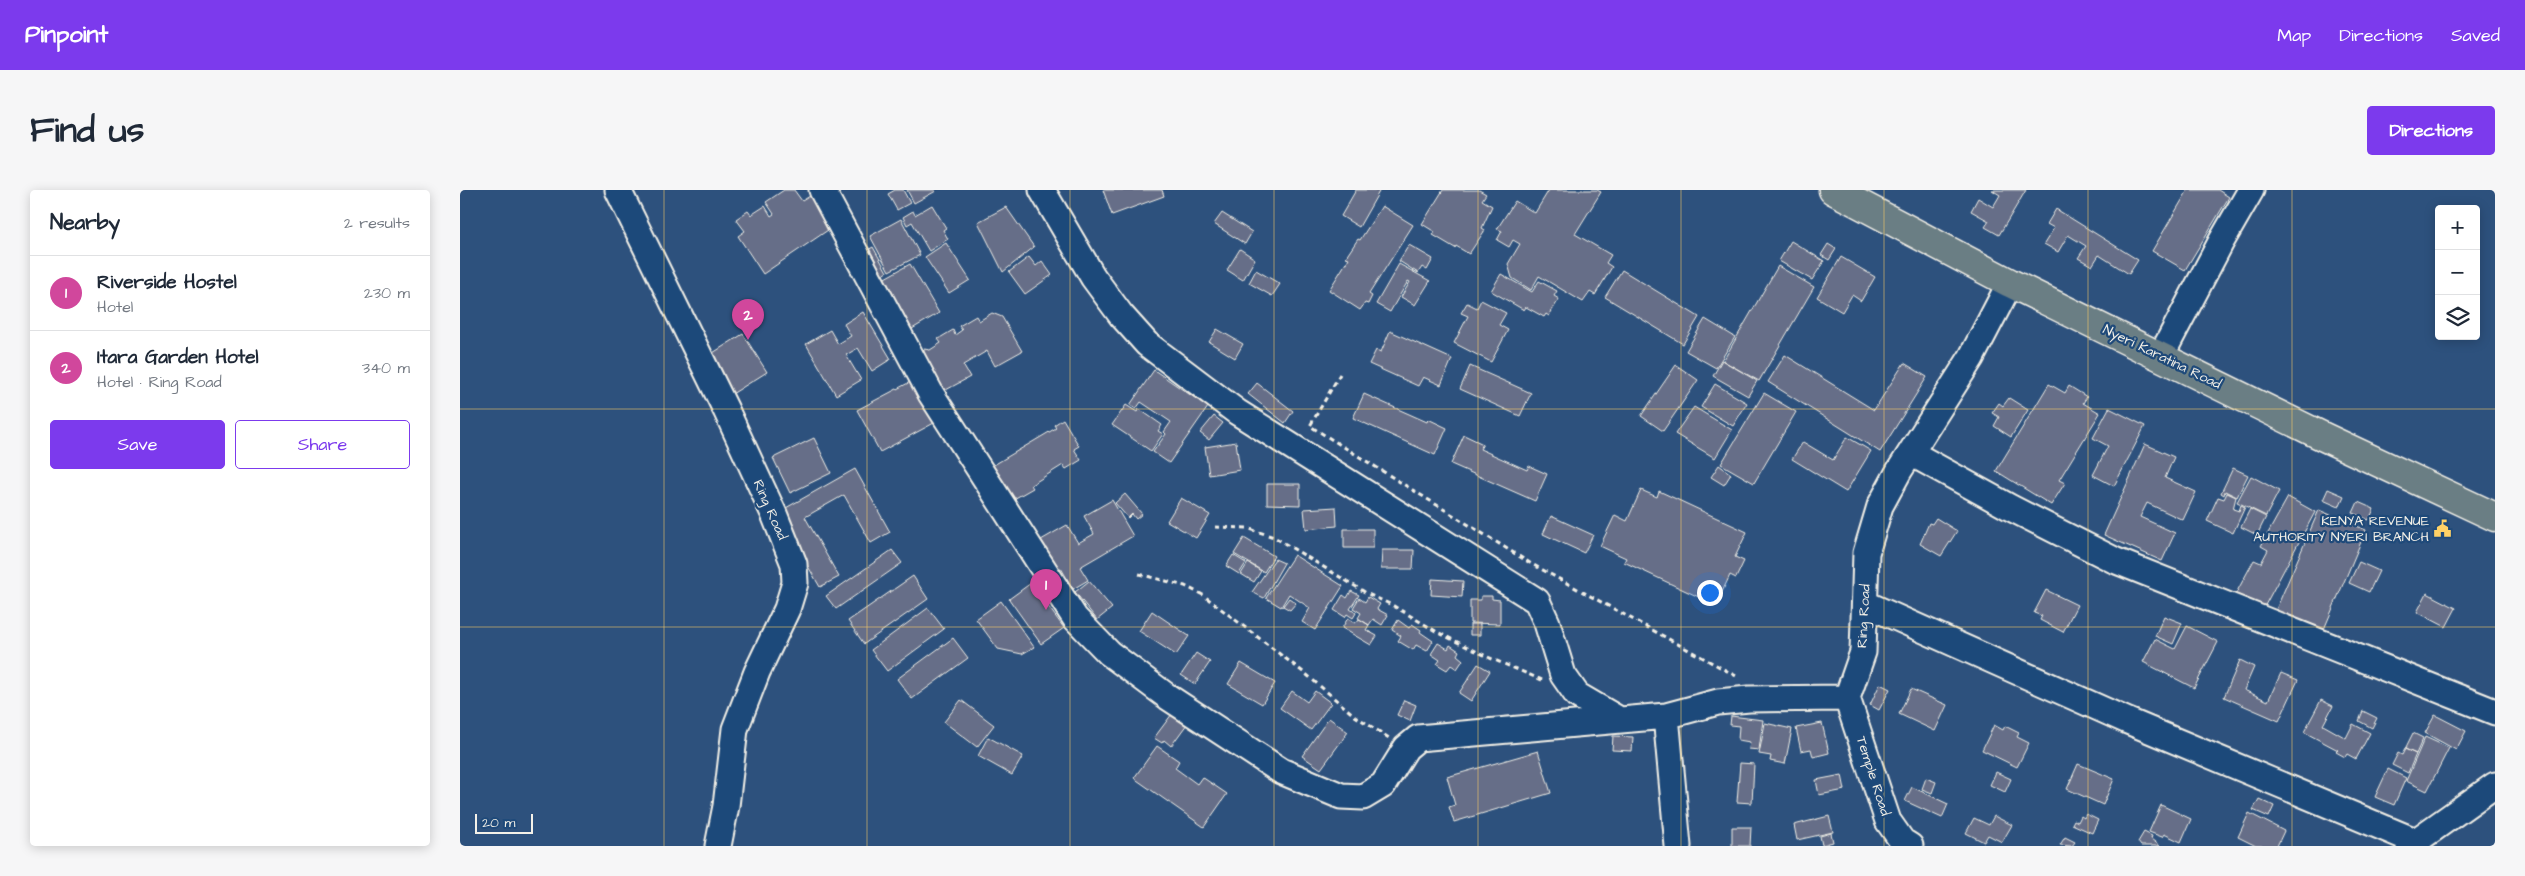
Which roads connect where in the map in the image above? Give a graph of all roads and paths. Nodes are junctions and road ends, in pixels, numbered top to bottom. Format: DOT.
graph roads {
  1 [pos="618,190"];
  2 [pos="822,190"];
  3 [pos="1042,190"];
  4 [pos="1833,190"];
  5 [pos="2251,190"];
  6 [pos="2010,283"];
  7 [pos="2161,356"];
  8 [pos="1340,374"];
  9 [pos="1911,453"];
  10 [pos="2495,517"];
  11 [pos="1215,527"];
  12 [pos="1139,574"];
  13 [pos="1866,604"];
  14 [pos="1740,678"];
  15 [pos="1543,680"];
  16 [pos="1847,698"];
  17 [pos="2495,712"];
  18 [pos="1666,716"];
  19 [pos="1618,720"];
  20 [pos="1406,748"];
  21 [pos="2495,785"];
  22 [pos="2414,844"];
  23 [pos="718,846"];
  24 [pos="1678,846"];
  25 [pos="1910,846"];
  1 -- 23 [label="street, Ring Road"];
  2 -- 20 [label="street"];
  3 -- 19 [label="street"];
  4 -- 6 [label="highway, Nyeri Karatina Road"];
  5 -- 7 [label="street"];
  6 -- 7 [label="highway, Nyeri Karatina Road"];
  6 -- 9 [label="street, Ring Road"];
  7 -- 10 [label="highway, Nyeri Karatina Road"];
  8 -- 14 [label="path"];
  9 -- 13 [label="street, Ring Road"];
  9 -- 17 [label="street"];
  11 -- 15 [label="path"];
  12 -- 20 [label="path"];
  13 -- 16 [label="street, Ring Road"];
  13 -- 22 [label="street"];
  16 -- 18 [label="street"];
  16 -- 25 [label="street, Temple Road"];
  18 -- 19 [label="street"];
  18 -- 24 [label="street"];
  19 -- 20 [label="street"];
  21 -- 22 [label="street"];
}
